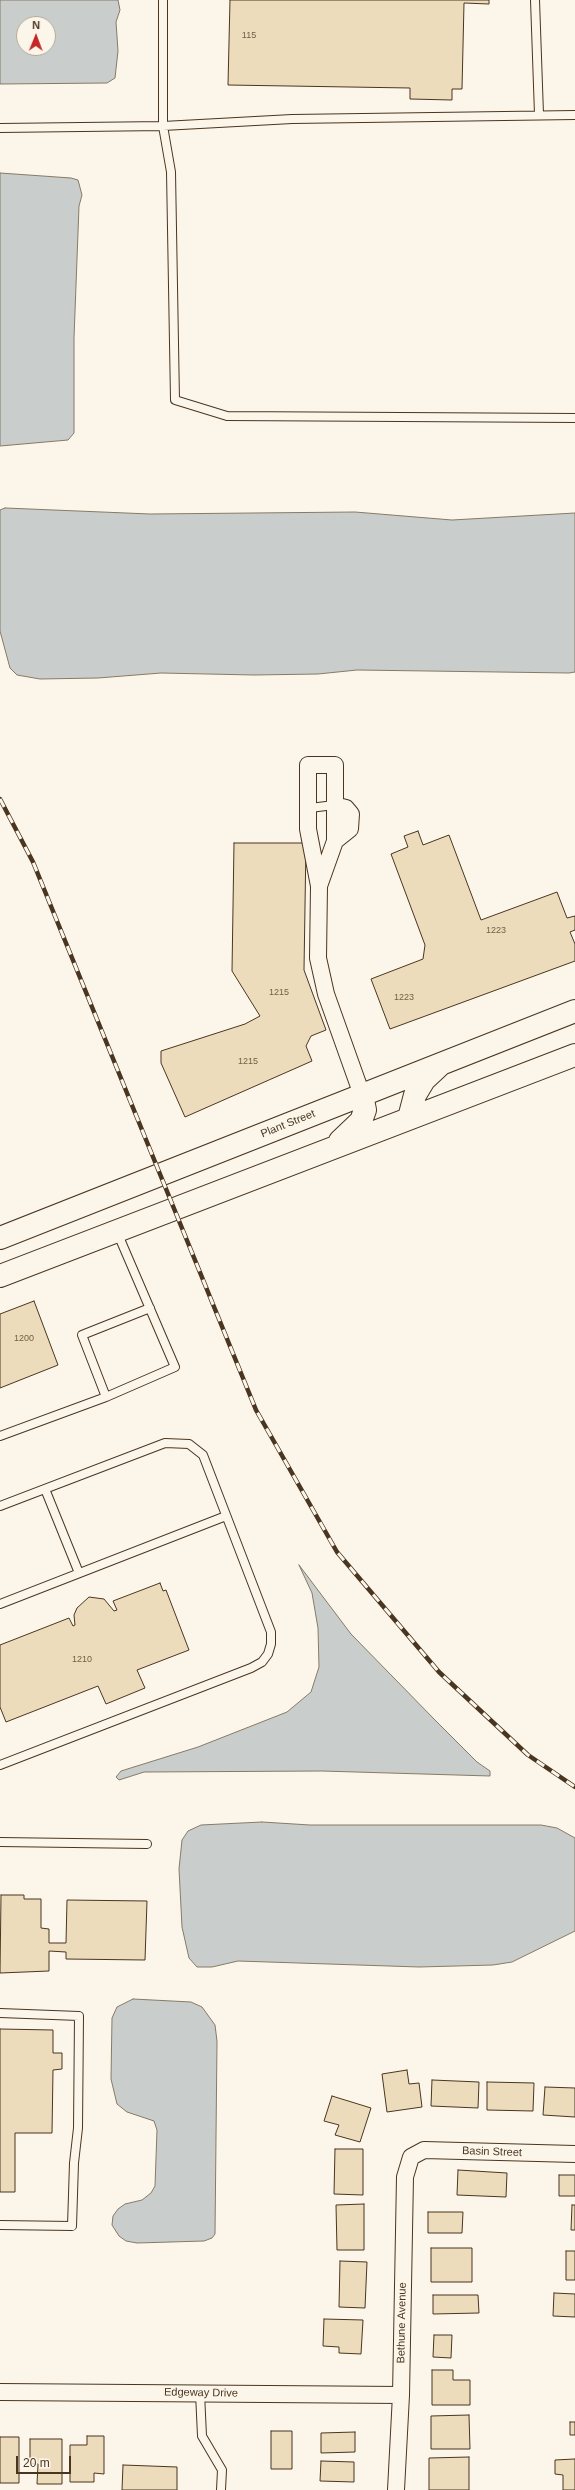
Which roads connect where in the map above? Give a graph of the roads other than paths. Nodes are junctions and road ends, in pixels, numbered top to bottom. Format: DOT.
graph roads {
  1 [pos="163,0"];
  2 [pos="535,0"];
  3 [pos="540,114"];
  4 [pos="575,115"];
  5 [pos="163,126"];
  6 [pos="0,128"];
  7 [pos="575,418"];
  8 [pos="334,805"];
  9 [pos="310,808"];
  10 [pos="319,886"];
  11 [pos="575,1010"];
  12 [pos="575,1055"];
  13 [pos="444,1061"];
  14 [pos="362,1095"];
  15 [pos="409,1118"];
  16 [pos="333,1147"];
  17 [pos="24,1228"];
  18 [pos="116,1230"];
  19 [pos="0,1232"];
  20 [pos="0,1238"];
  21 [pos="0,1276"];
  22 [pos="150,1308"];
  23 [pos="106,1397"];
  24 [pos="0,1436"];
  25 [pos="45,1489"];
  26 [pos="0,1506"];
  27 [pos="226,1516"];
  28 [pos="79,1573"];
  29 [pos="0,1604"];
  30 [pos="0,1765"];
  31 [pos="0,1842"];
  32 [pos="147,1844"];
  33 [pos="0,2013"];
  34 [pos="575,2154"];
  35 [pos="411,2156"];
  36 [pos="0,2225"];
  37 [pos="0,2392"];
  38 [pos="200,2393"];
  39 [pos="401,2395"];
  40 [pos="220,2490"];
  41 [pos="396,2490"];
  1 -- 5 [label="lane"];
  2 -- 3 [label="lane"];
  3 -- 4 [label="lane"];
  3 -- 5 [label="lane"];
  5 -- 6 [label="lane"];
  5 -- 7 [label="lane"];
  8 -- 9 [label="lane"];
  8 -- 9 [label="street"];
  8 -- 10 [label="street"];
  9 -- 10 [label="street"];
  10 -- 14 [label="street"];
  11 -- 13 [label="main road, Plant Street"];
  12 -- 15 [label="main road"];
  13 -- 14 [label="main road, Plant Street"];
  13 -- 15 [label="main road"];
  14 -- 16 [label="main road"];
  14 -- 17 [label="main road, Plant Street"];
  15 -- 16 [label="main road"];
  16 -- 18 [label="main road"];
  17 -- 19 [label="main road"];
  17 -- 20 [label="main road, Plant Street"];
  18 -- 21 [label="main road"];
  18 -- 22 [label="lane"];
  22 -- 23 [label="lane"];
  22 -- 23 [label="lane"];
  23 -- 24 [label="lane"];
  25 -- 26 [label="lane"];
  25 -- 27 [label="lane"];
  25 -- 28 [label="lane"];
  27 -- 28 [label="lane"];
  27 -- 30 [label="lane"];
  28 -- 29 [label="lane"];
  31 -- 32 [label="lane"];
  33 -- 36 [label="lane"];
  34 -- 35 [label="street, Basin Street"];
  35 -- 39 [label="street, Bethune Avenue"];
  37 -- 38 [label="street, Edgeway Drive"];
  38 -- 39 [label="street, Edgeway Drive"];
  38 -- 40 [label="lane"];
  39 -- 41 [label="street, Bethune Avenue"];
}
